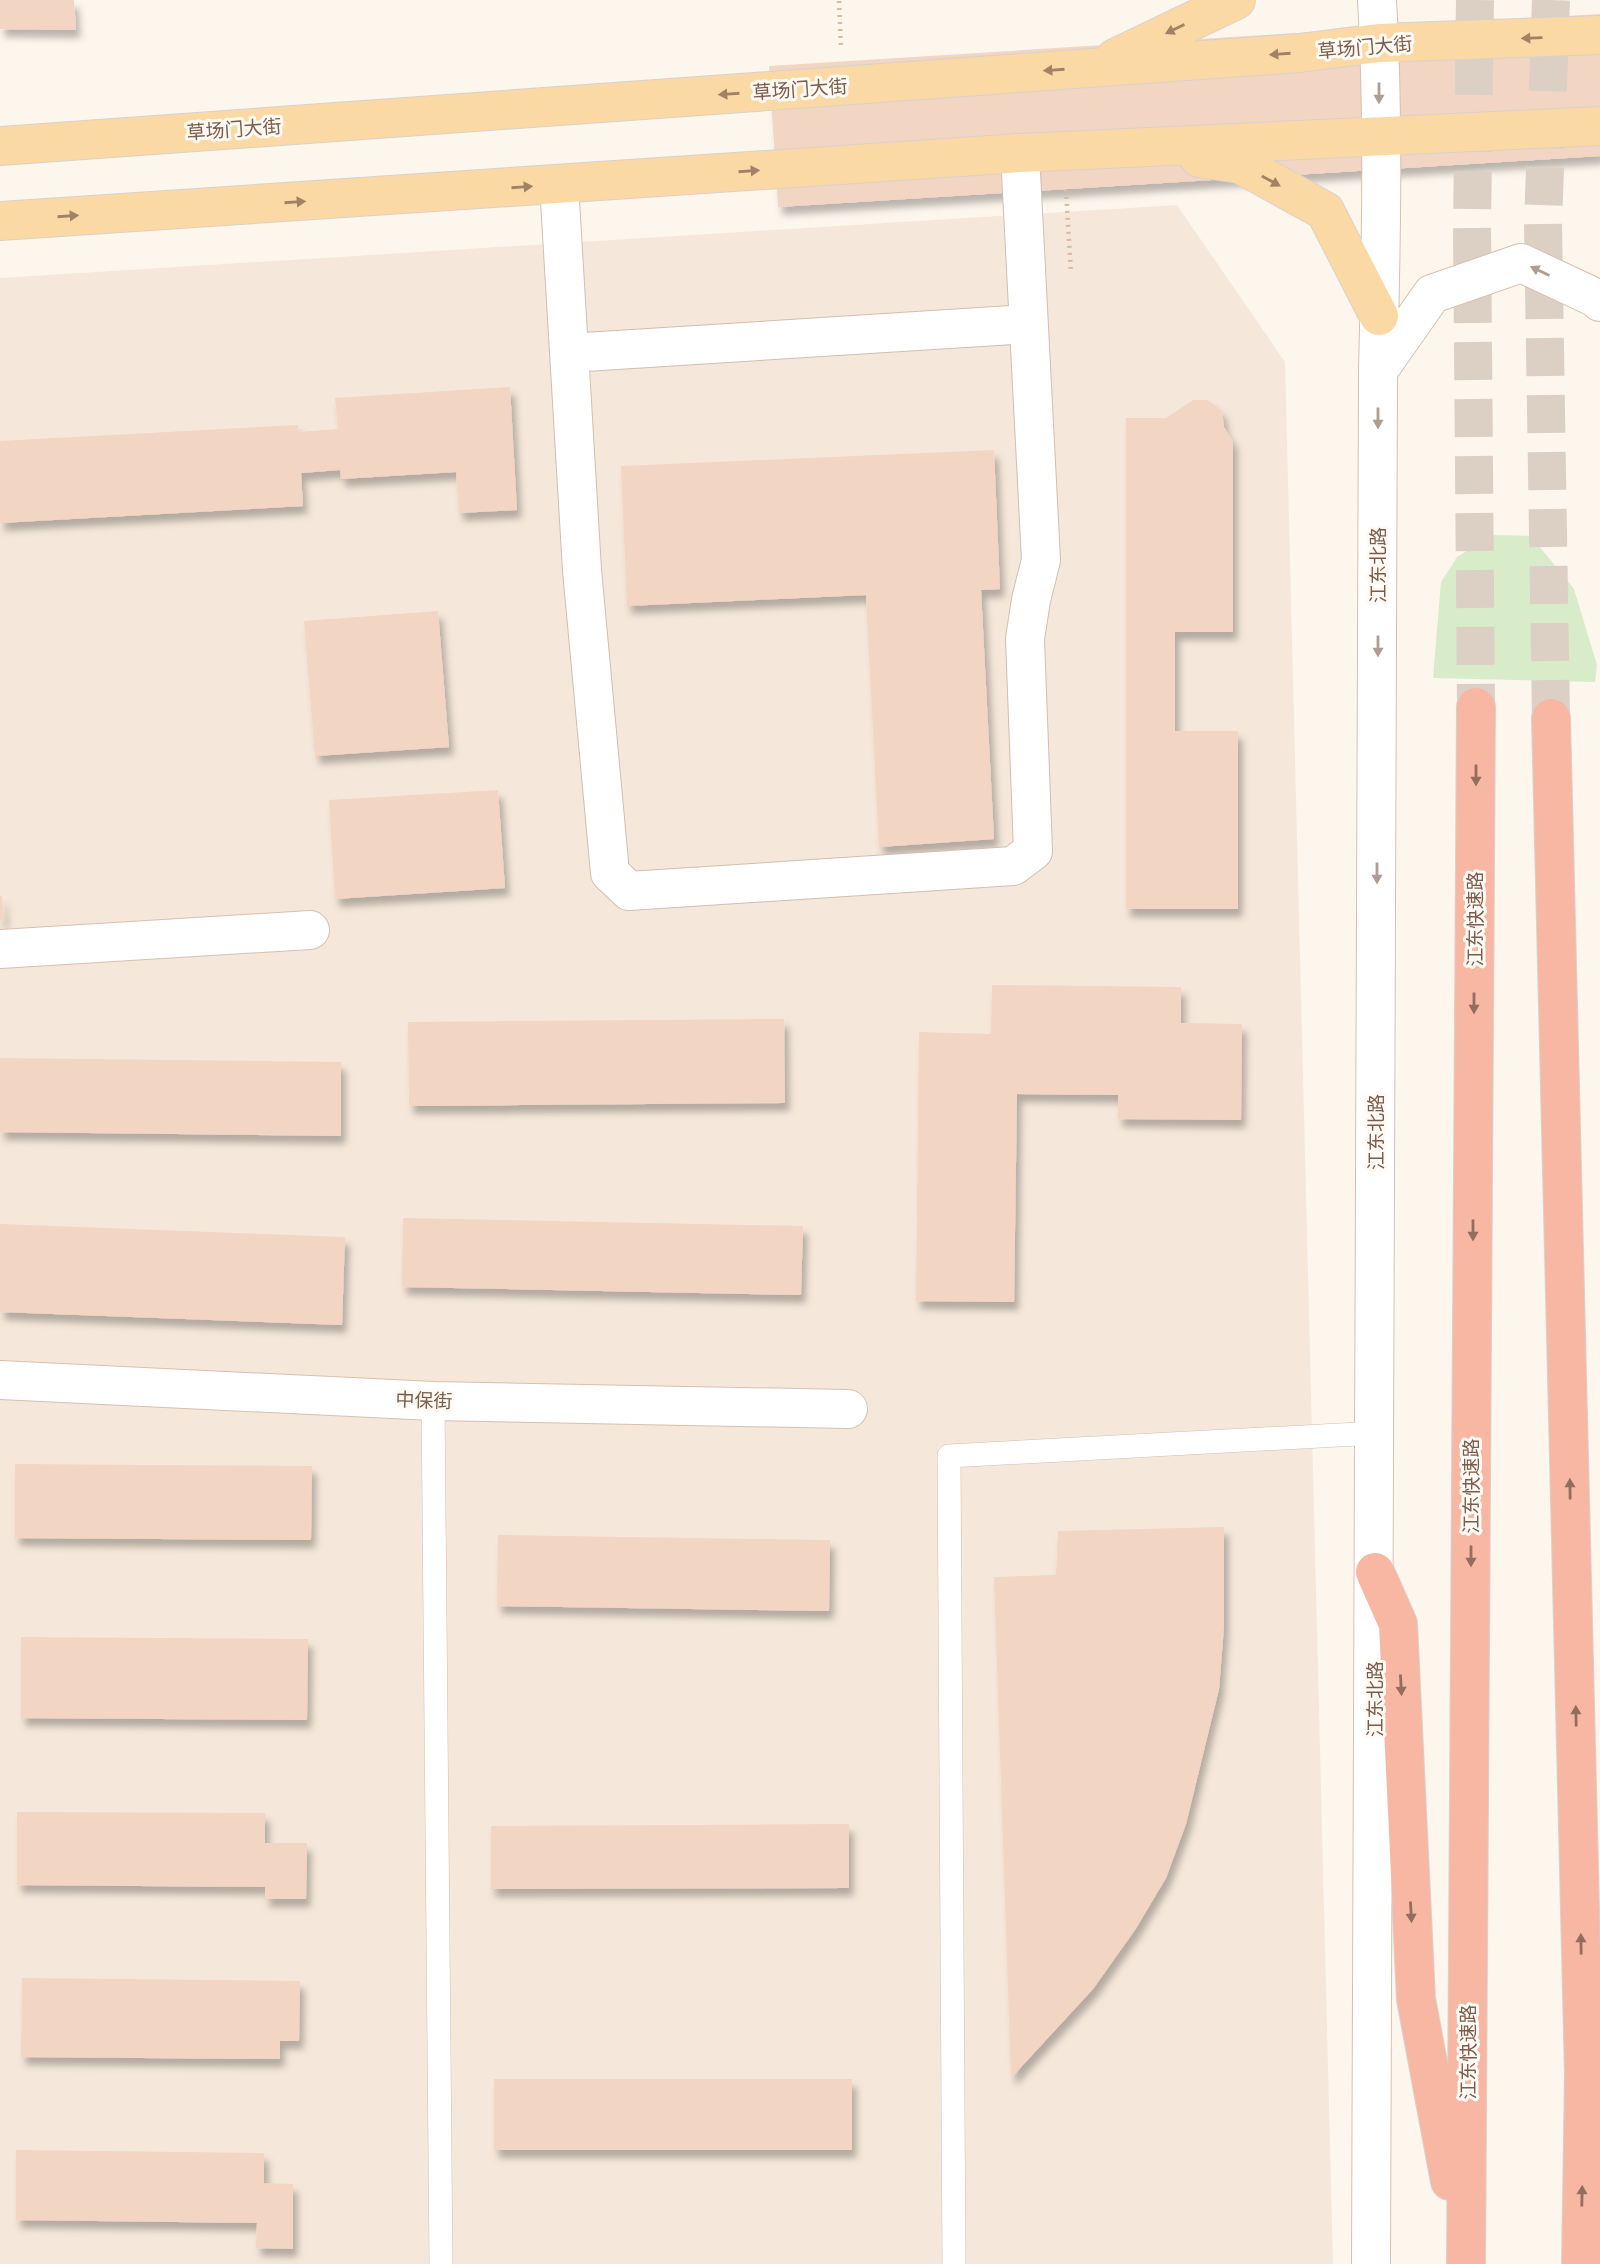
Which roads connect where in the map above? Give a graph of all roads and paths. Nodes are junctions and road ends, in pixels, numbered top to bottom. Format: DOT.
graph roads {
  1 [pos="1236,0"];
  2 [pos="1377,0"];
  3 [pos="1600,35"];
  4 [pos="1379,43"];
  5 [pos="1096,67"];
  6 [pos="1600,125"];
  7 [pos="1379,138"];
  8 [pos="0,146"];
  9 [pos="1135,148"];
  10 [pos="1064,151"];
  11 [pos="1020,153"];
  12 [pos="559,184"];
  13 [pos="0,221"];
  14 [pos="1071,272"];
  15 [pos="1600,302"];
  16 [pos="1379,316"];
  17 [pos="1028,324"];
  18 [pos="569,354"];
  19 [pos="1378,371"];
  20 [pos="1476,707"];
  21 [pos="1551,718"];
  22 [pos="310,930"];
  23 [pos="0,949"];
  24 [pos="0,1380"];
  25 [pos="433,1401"];
  26 [pos="848,1409"];
  27 [pos="1376,1433"];
  28 [pos="1375,1572"];
  29 [pos="1600,1985"];
  30 [pos="1584,2075"];
  31 [pos="441,2264"];
  32 [pos="954,2264"];
  33 [pos="1371,2264"];
  34 [pos="1466,2264"];
  35 [pos="1581,2264"];
  1 -- 5 [label="main road, one-way"];
  2 -- 4 [label="street, 江东北路"];
  3 -- 4 [label="main road, 草场门大街, one-way"];
  4 -- 5 [label="main road, 草场门大街, one-way"];
  4 -- 7 [label="street, 江东北路, one-way"];
  5 -- 8 [label="main road, 草场门大街, one-way"];
  6 -- 7 [label="main road"];
  7 -- 9 [label="main road"];
  7 -- 16 [label="street, 江东北路"];
  9 -- 10 [label="main road"];
  9 -- 16 [label="main road, one-way"];
  10 -- 11 [label="main road"];
  10 -- 14 [label="path"];
  12 -- 11 [label="main road, one-way"];
  11 -- 17 [label="street"];
  13 -- 12 [label="main road, one-way"];
  12 -- 18 [label="street"];
  15 -- 19 [label="street, one-way"];
  16 -- 19 [label="street, 江东北路"];
  17 -- 18 [label="street"];
  17 -- 18 [label="street"];
  19 -- 27 [label="street, 江东北路, one-way"];
  20 -- 34 [label="highway, 江东快速路, one-way"];
  30 -- 21 [label="highway, one-way"];
  22 -- 23 [label="street"];
  24 -- 25 [label="street, 中保街"];
  25 -- 26 [label="street, 中保街"];
  25 -- 31 [label="lane"];
  27 -- 28 [label="street, 江东北路"];
  27 -- 32 [label="lane"];
  28 -- 33 [label="street, 江东北路"];
  28 -- 34 [label="highway, one-way"];
  29 -- 30 [label="highway"];
  35 -- 30 [label="highway, one-way"];
}
